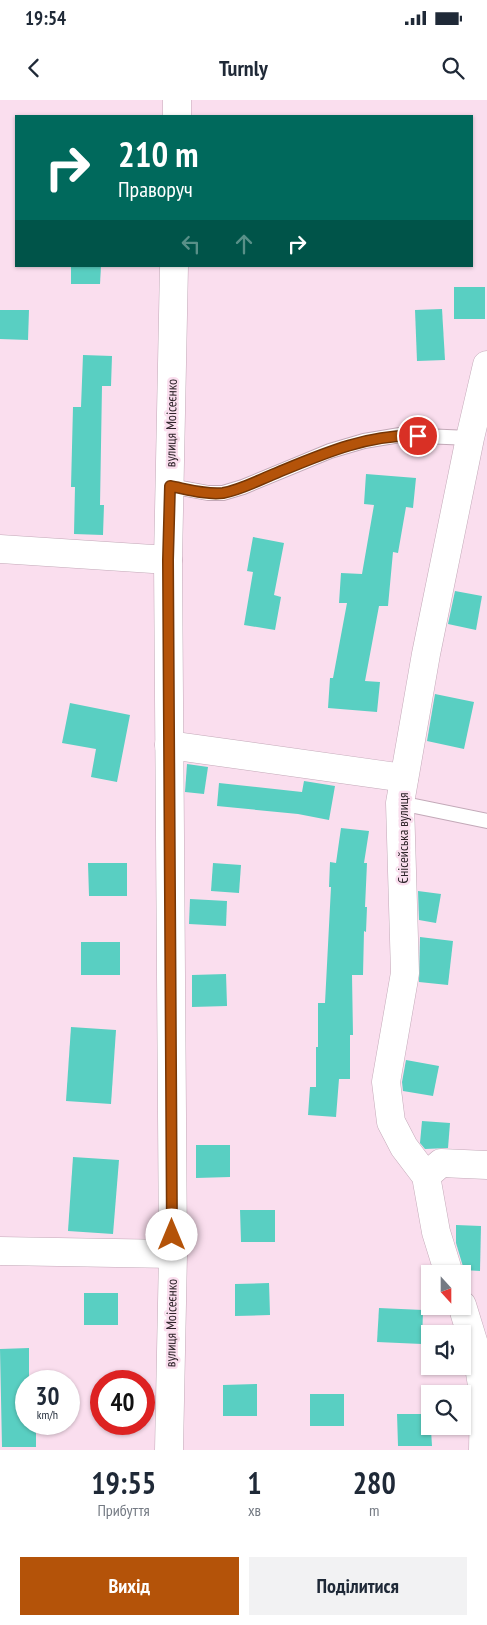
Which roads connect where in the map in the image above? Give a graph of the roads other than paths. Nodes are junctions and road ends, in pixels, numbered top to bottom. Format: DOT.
graph roads {
  1 [pos="177,100"];
  2 [pos="177,115"];
  3 [pos="174,267"];
  4 [pos="487,365"];
  5 [pos="470,438"];
  6 [pos="170,486"];
  7 [pos="0,549"];
  8 [pos="168,560"];
  9 [pos="170,745"];
  10 [pos="402,790"];
  11 [pos="487,821"];
  12 [pos="487,1165"];
  13 [pos="426,1176"];
  14 [pos="0,1251"];
  15 [pos="172,1254"];
  16 [pos="446,1265"];
  17 [pos="471,1307"];
  18 [pos="169,1450"];
  19 [pos="483,1450"];
  1 -- 2 [label="street"];
  3 -- 6 [label="street, вулиця Моісеєнко"];
  4 -- 5 [label="street, Єнісейська вулиця"];
  5 -- 6 [label="lane"];
  5 -- 10 [label="street, Єнісейська вулиця"];
  6 -- 8 [label="street, вулиця Моісеєнко"];
  7 -- 8 [label="street"];
  8 -- 9 [label="street, вулиця Моісеєнко"];
  9 -- 10 [label="street"];
  9 -- 15 [label="street, вулиця Моісеєнко"];
  10 -- 11 [label="lane"];
  10 -- 13 [label="street, Єнісейська вулиця"];
  12 -- 13 [label="street"];
  13 -- 16 [label="street, Єнісейська вулиця"];
  14 -- 15 [label="street"];
  15 -- 18 [label="street, вулиця Моісеєнко"];
  17 -- 19 [label="street"];
}
